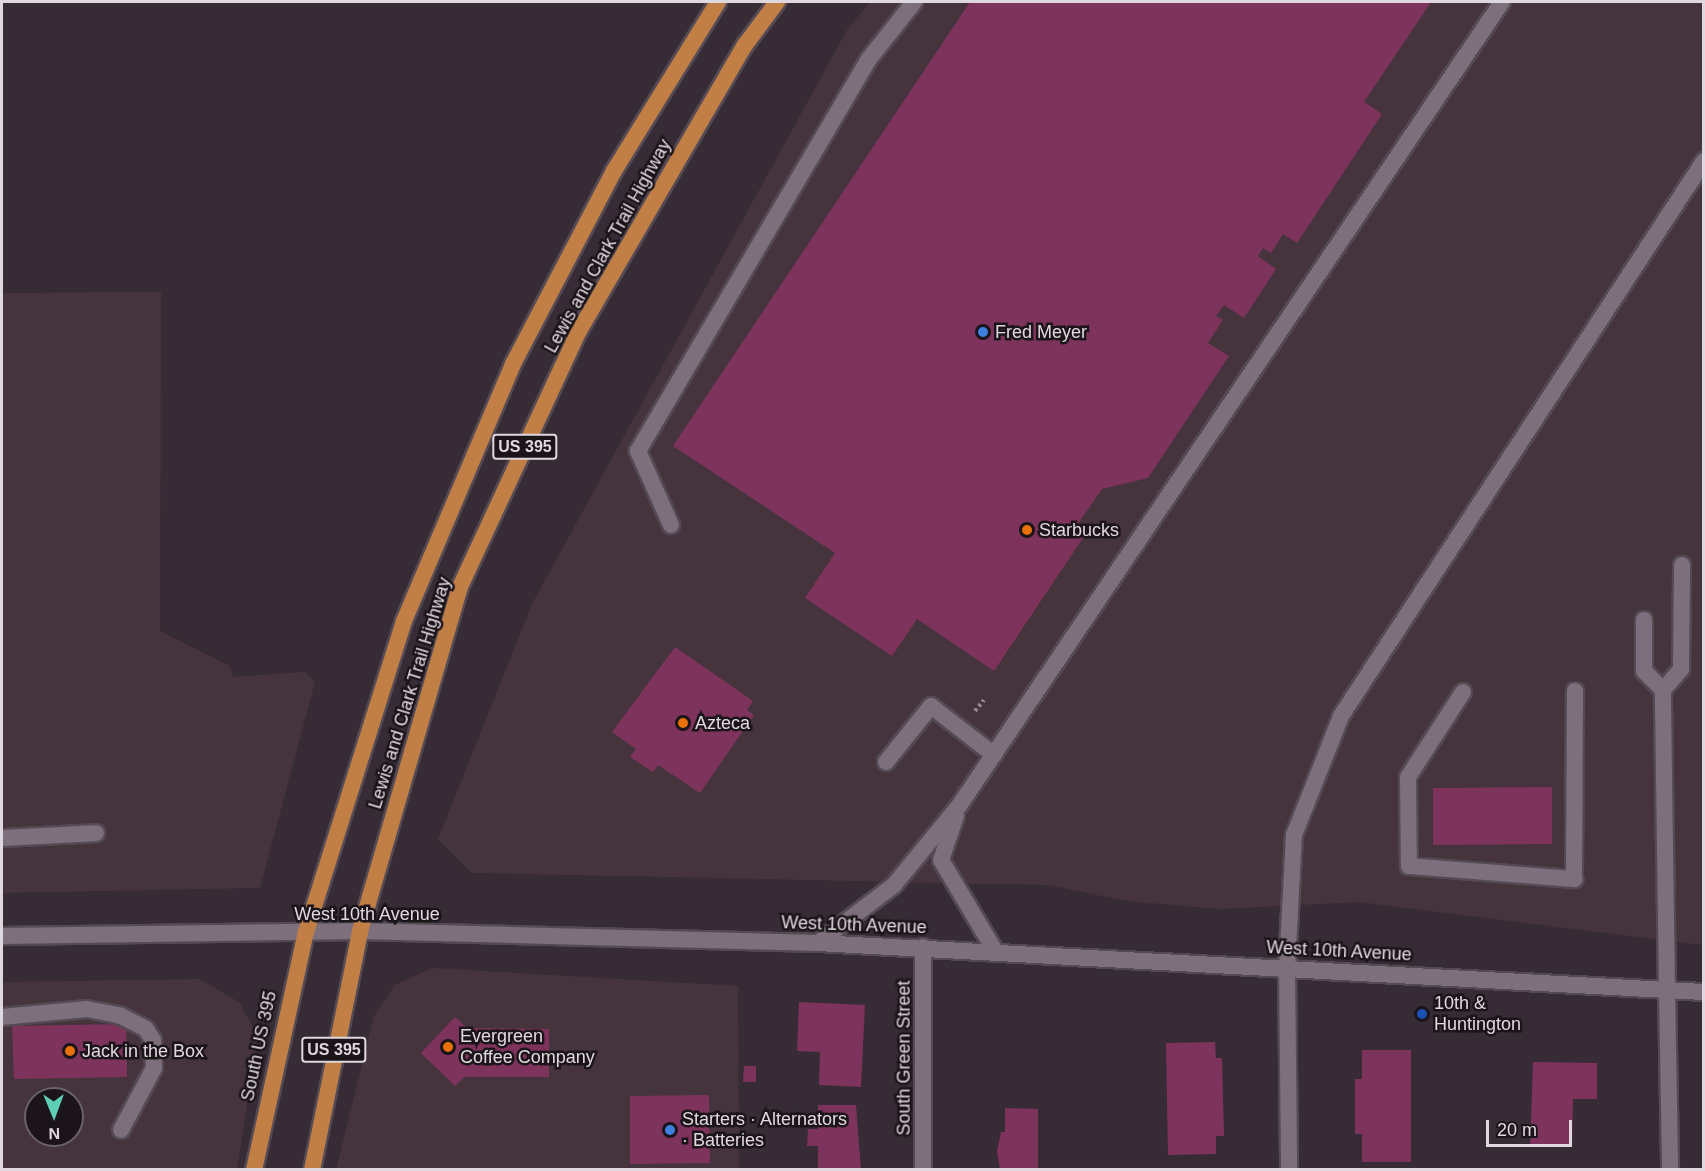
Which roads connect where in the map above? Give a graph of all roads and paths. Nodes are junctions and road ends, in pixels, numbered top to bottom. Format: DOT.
graph roads {
  1 [pos="718,2"];
  2 [pos="777,2"];
  3 [pos="914,2"];
  4 [pos="1502,2"];
  5 [pos="1704,161"];
  6 [pos="671,525"];
  7 [pos="1682,565"];
  8 [pos="1644,621"];
  9 [pos="1663,690"];
  10 [pos="1575,691"];
  11 [pos="1463,692"];
  12 [pos="994,755"];
  13 [pos="886,762"];
  14 [pos="959,806"];
  15 [pos="96,833"];
  16 [pos="2,838"];
  17 [pos="306,932"];
  18 [pos="360,932"];
  19 [pos="2,936"];
  20 [pos="818,943"];
  21 [pos="923,947"];
  22 [pos="995,951"];
  23 [pos="1287,968"];
  24 [pos="1667,990"];
  25 [pos="1704,992"];
  26 [pos="2,1017"];
  27 [pos="121,1130"];
  28 [pos="254,1170"];
  29 [pos="312,1170"];
  30 [pos="923,1170"];
  31 [pos="1288,1170"];
  32 [pos="1670,1170"];
  1 -- 17 [label="highway, Lewis and Clark Trail Highway / US 395"];
  2 -- 18 [label="highway, Lewis and Clark Trail Highway / US 395"];
  3 -- 6 [label="main road"];
  4 -- 12 [label="main road"];
  5 -- 23 [label="main road"];
  7 -- 9 [label="main road"];
  8 -- 9 [label="main road"];
  9 -- 24 [label="main road"];
  10 -- 11 [label="main road"];
  12 -- 13 [label="main road"];
  12 -- 14 [label="main road"];
  14 -- 20 [label="main road"];
  14 -- 22 [label="main road"];
  15 -- 16 [label="main road"];
  17 -- 18 [label="main road, West 10th Avenue"];
  17 -- 19 [label="main road, West 10th Avenue"];
  17 -- 28 [label="highway, South US 395 / US 395"];
  18 -- 20 [label="main road, West 10th Avenue"];
  18 -- 29 [label="highway, US 395"];
  20 -- 21 [label="main road, West 10th Avenue"];
  21 -- 22 [label="main road, West 10th Avenue"];
  21 -- 30 [label="main road, South Green Street"];
  22 -- 23 [label="main road, West 10th Avenue"];
  23 -- 24 [label="main road, West 10th Avenue"];
  23 -- 31 [label="main road"];
  24 -- 25 [label="main road, West 10th Avenue"];
  24 -- 32 [label="main road"];
  26 -- 27 [label="main road"];
}
